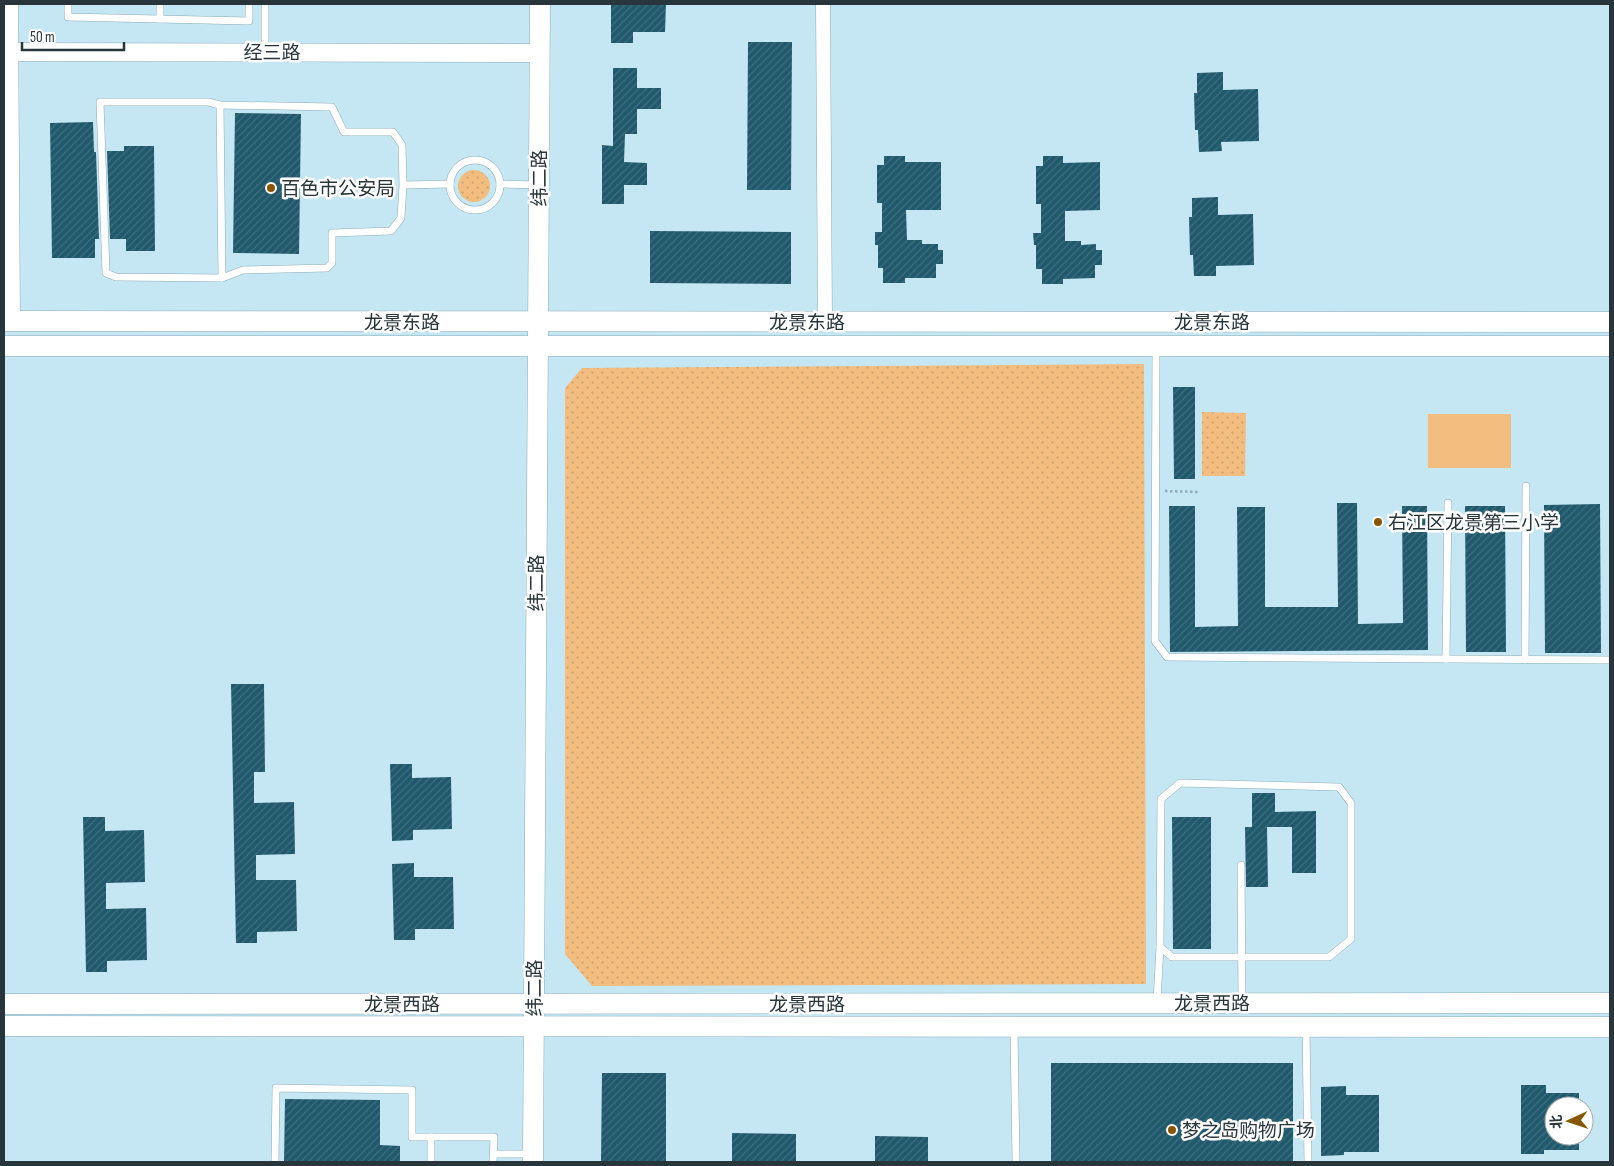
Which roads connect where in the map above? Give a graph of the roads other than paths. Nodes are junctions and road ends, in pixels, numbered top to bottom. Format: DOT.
graph roads {
  1 [pos="9,4"];
  2 [pos="68,4"];
  3 [pos="160,4"];
  4 [pos="249,4"];
  5 [pos="265,4"];
  6 [pos="540,4"];
  7 [pos="823,4"];
  8 [pos="160,19"];
  9 [pos="7,52"];
  10 [pos="265,52"];
  11 [pos="540,52"];
  12 [pos="220,105"];
  13 [pos="450,184"];
  14 [pos="500,184"];
  15 [pos="403,185"];
  16 [pos="539,185"];
  17 [pos="222,278"];
  18 [pos="7,321"];
  19 [pos="538,322"];
  20 [pos="825,322"];
  21 [pos="1610,322"];
  22 [pos="4,346"];
  23 [pos="538,346"];
  24 [pos="1156,346"];
  25 [pos="1610,346"];
  26 [pos="1526,486"];
  27 [pos="1448,503"];
  28 [pos="1446,659"];
  29 [pos="1525,660"];
  30 [pos="1610,660"];
  31 [pos="1241,865"];
  32 [pos="1160,947"];
  33 [pos="1242,958"];
  34 [pos="1610,1003"];
  35 [pos="4,1004"];
  36 [pos="534,1004"];
  37 [pos="1157,1004"];
  38 [pos="1242,1004"];
  39 [pos="4,1026"];
  40 [pos="534,1026"];
  41 [pos="1014,1026"];
  42 [pos="1306,1026"];
  43 [pos="1610,1026"];
  44 [pos="431,1137"];
  45 [pos="494,1158"];
  46 [pos="533,1158"];
  47 [pos="275,1162"];
  48 [pos="431,1162"];
  49 [pos="1016,1162"];
  50 [pos="1308,1162"];
  1 -- 9 [label="street"];
  2 -- 8 [label="lane"];
  3 -- 8 [label="lane"];
  4 -- 8 [label="lane"];
  5 -- 10 [label="lane"];
  6 -- 11 [label="main road, 纬二路"];
  7 -- 20 [label="street"];
  9 -- 10 [label="street, 经三路"];
  9 -- 18 [label="street"];
  10 -- 11 [label="street, 经三路"];
  11 -- 16 [label="main road, 纬二路"];
  12 -- 15 [label="lane"];
  12 -- 17 [label="lane"];
  12 -- 17 [label="lane"];
  13 -- 14 [label="lane"];
  13 -- 14 [label="lane"];
  13 -- 15 [label="lane"];
  14 -- 16 [label="lane"];
  15 -- 17 [label="lane"];
  16 -- 19 [label="main road, 纬二路"];
  18 -- 19 [label="main road, 龙景东路"];
  19 -- 20 [label="main road, 龙景东路"];
  19 -- 23 [label="main road, 纬二路"];
  20 -- 21 [label="main road, 龙景东路"];
  22 -- 23 [label="main road, 龙景东路"];
  23 -- 24 [label="main road, 龙景东路"];
  23 -- 36 [label="main road, 纬二路"];
  24 -- 25 [label="main road, 龙景东路"];
  24 -- 28 [label="lane"];
  26 -- 29 [label="lane"];
  27 -- 28 [label="lane"];
  28 -- 29 [label="lane"];
  29 -- 30 [label="lane"];
  31 -- 33 [label="lane"];
  32 -- 33 [label="lane"];
  32 -- 33 [label="lane"];
  32 -- 37 [label="lane"];
  33 -- 38 [label="lane"];
  34 -- 38 [label="main road, 龙景西路"];
  35 -- 36 [label="main road, 龙景西路"];
  36 -- 37 [label="main road, 龙景西路"];
  36 -- 40 [label="main road, 纬二路"];
  37 -- 38 [label="main road, 龙景西路"];
  39 -- 40 [label="main road, 龙景西路"];
  40 -- 41 [label="main road, 龙景西路"];
  40 -- 46 [label="main road, 纬二路"];
  41 -- 42 [label="main road, 龙景西路"];
  41 -- 49 [label="lane"];
  42 -- 43 [label="main road, 龙景西路"];
  42 -- 50 [label="lane"];
  44 -- 45 [label="lane"];
  44 -- 47 [label="lane"];
  44 -- 48 [label="lane"];
  45 -- 46 [label="lane"];
}
